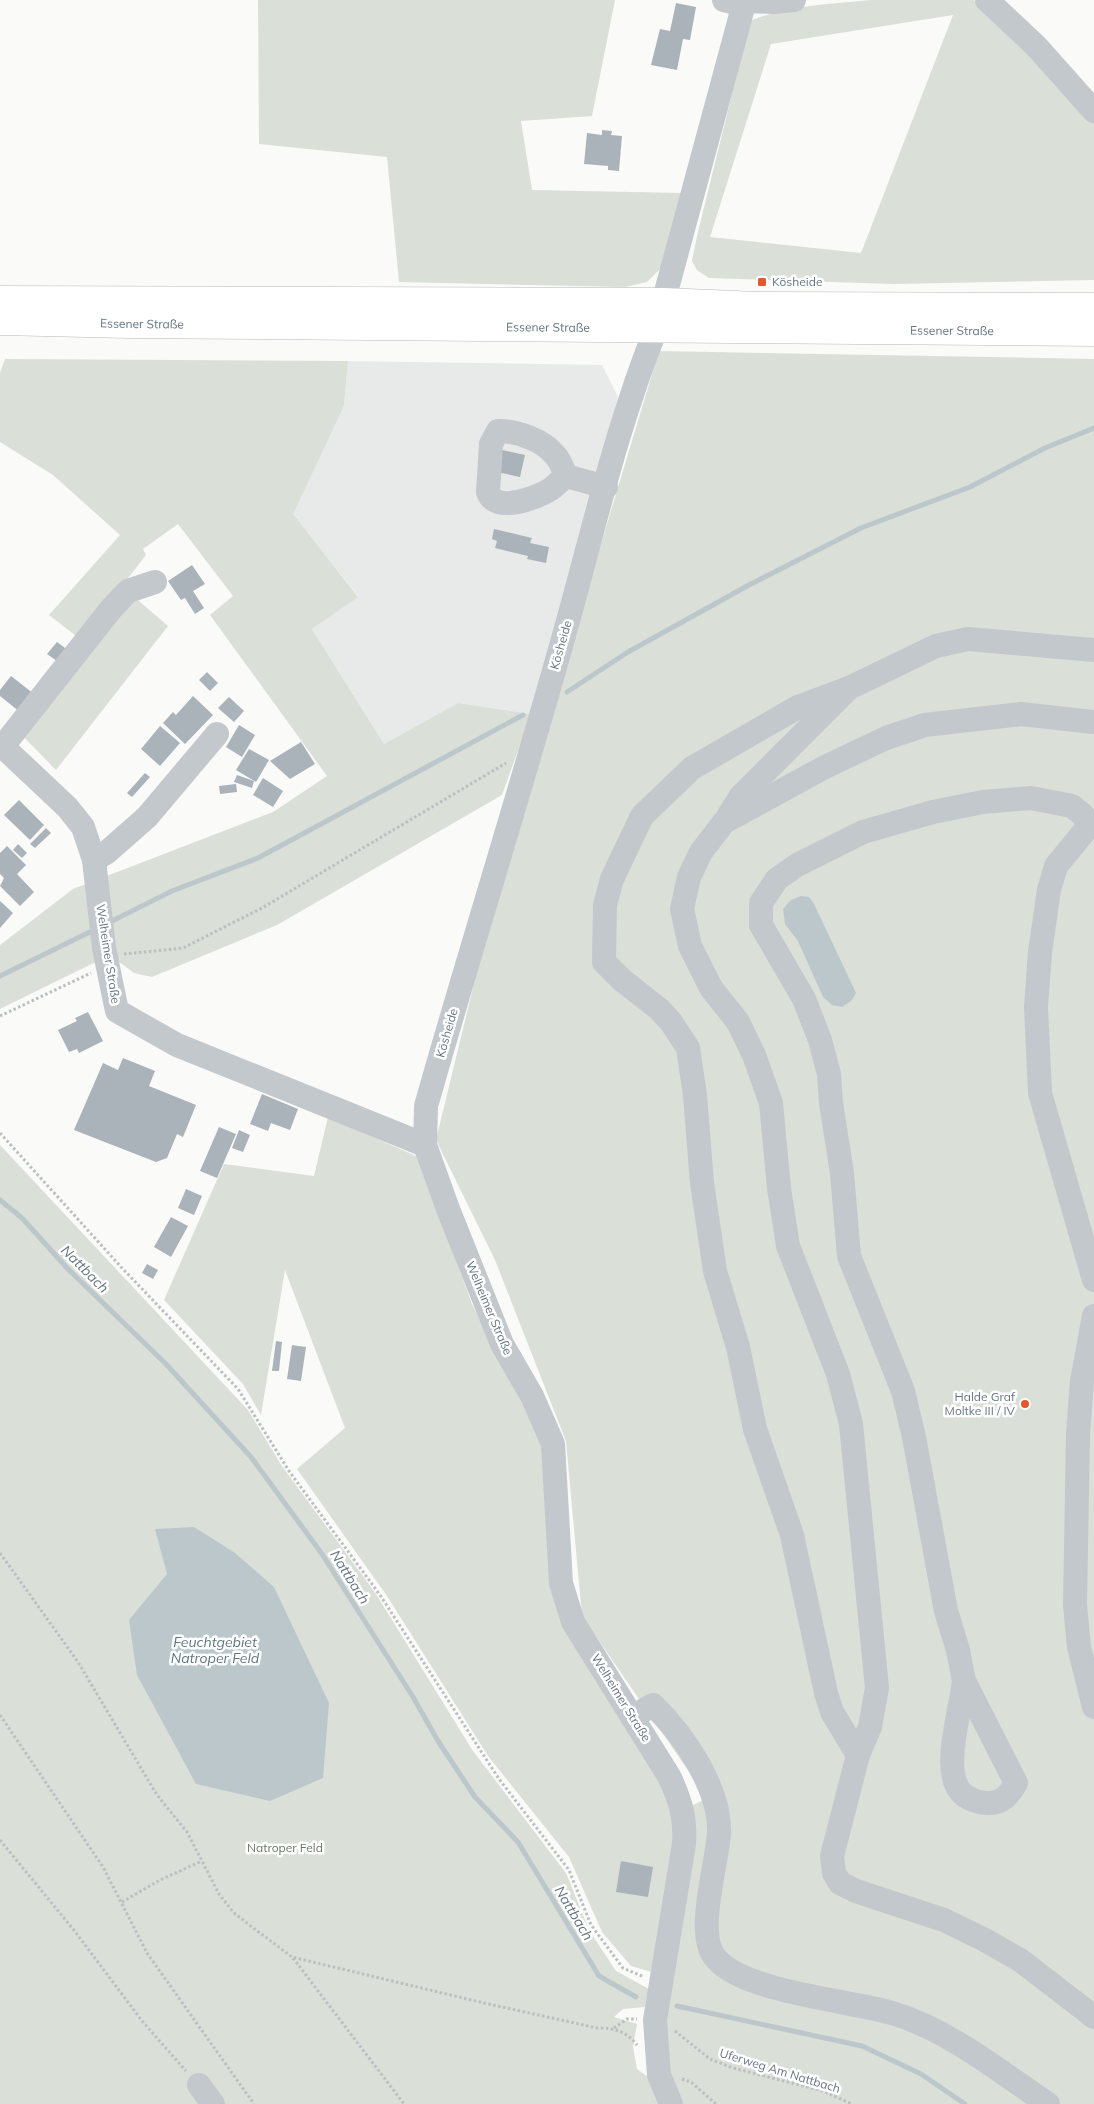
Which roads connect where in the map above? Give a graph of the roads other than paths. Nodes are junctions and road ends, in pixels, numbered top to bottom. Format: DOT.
graph roads {
  1 [pos="794,0"];
  2 [pos="987,0"];
  3 [pos="740,1"];
  4 [pos="1094,112"];
  5 [pos="0,300"];
  6 [pos="663,302"];
  7 [pos="1094,307"];
  8 [pos="0,321"];
  9 [pos="656,329"];
  10 [pos="1094,332"];
  11 [pos="566,476"];
  12 [pos="606,487"];
  13 [pos="154,582"];
  14 [pos="1094,650"];
  15 [pos="849,688"];
  16 [pos="1094,722"];
  17 [pos="217,734"];
  18 [pos="1,745"];
  19 [pos="724,822"];
  20 [pos="94,860"];
  21 [pos="425,1145"];
  22 [pos="1094,1280"];
  23 [pos="1094,1316"];
  24 [pos="1094,1486"];
  25 [pos="1076,1526"];
  26 [pos="964,1682"];
  27 [pos="1094,1707"];
  28 [pos="632,1717"];
  29 [pos="858,1756"];
  30 [pos="1094,2017"];
  31 [pos="199,2085"];
  32 [pos="213,2104"];
  33 [pos="671,2104"];
  34 [pos="1048,2104"];
  1 -- 3 [label="street, Kösheide"];
  2 -- 4 [label="street"];
  3 -- 6 [label="street, Kösheide"];
  5 -- 6 [label="main road, Essener Straße"];
  6 -- 7 [label="main road, Essener Straße"];
  6 -- 9 [label="street, Kösheide"];
  8 -- 9 [label="main road, Essener Straße"];
  9 -- 10 [label="main road, Essener Straße"];
  9 -- 12 [label="street, Kösheide"];
  11 -- 12 [label="street"];
  12 -- 21 [label="street, Kösheide"];
  13 -- 18 [label="street"];
  14 -- 15 [label="street"];
  15 -- 19 [label="street"];
  15 -- 29 [label="street"];
  16 -- 19 [label="street"];
  17 -- 20 [label="street"];
  18 -- 20 [label="street, Welheimer Straße"];
  19 -- 29 [label="street"];
  20 -- 21 [label="street, Welheimer Straße"];
  21 -- 28 [label="street, Welheimer Straße"];
  22 -- 26 [label="street"];
  23 -- 25 [label="street"];
  24 -- 25 [label="street"];
  25 -- 27 [label="street"];
  28 -- 33 [label="street, Welheimer Straße"];
  28 -- 34 [label="street"];
  29 -- 30 [label="street"];
  31 -- 32 [label="street"];
}
